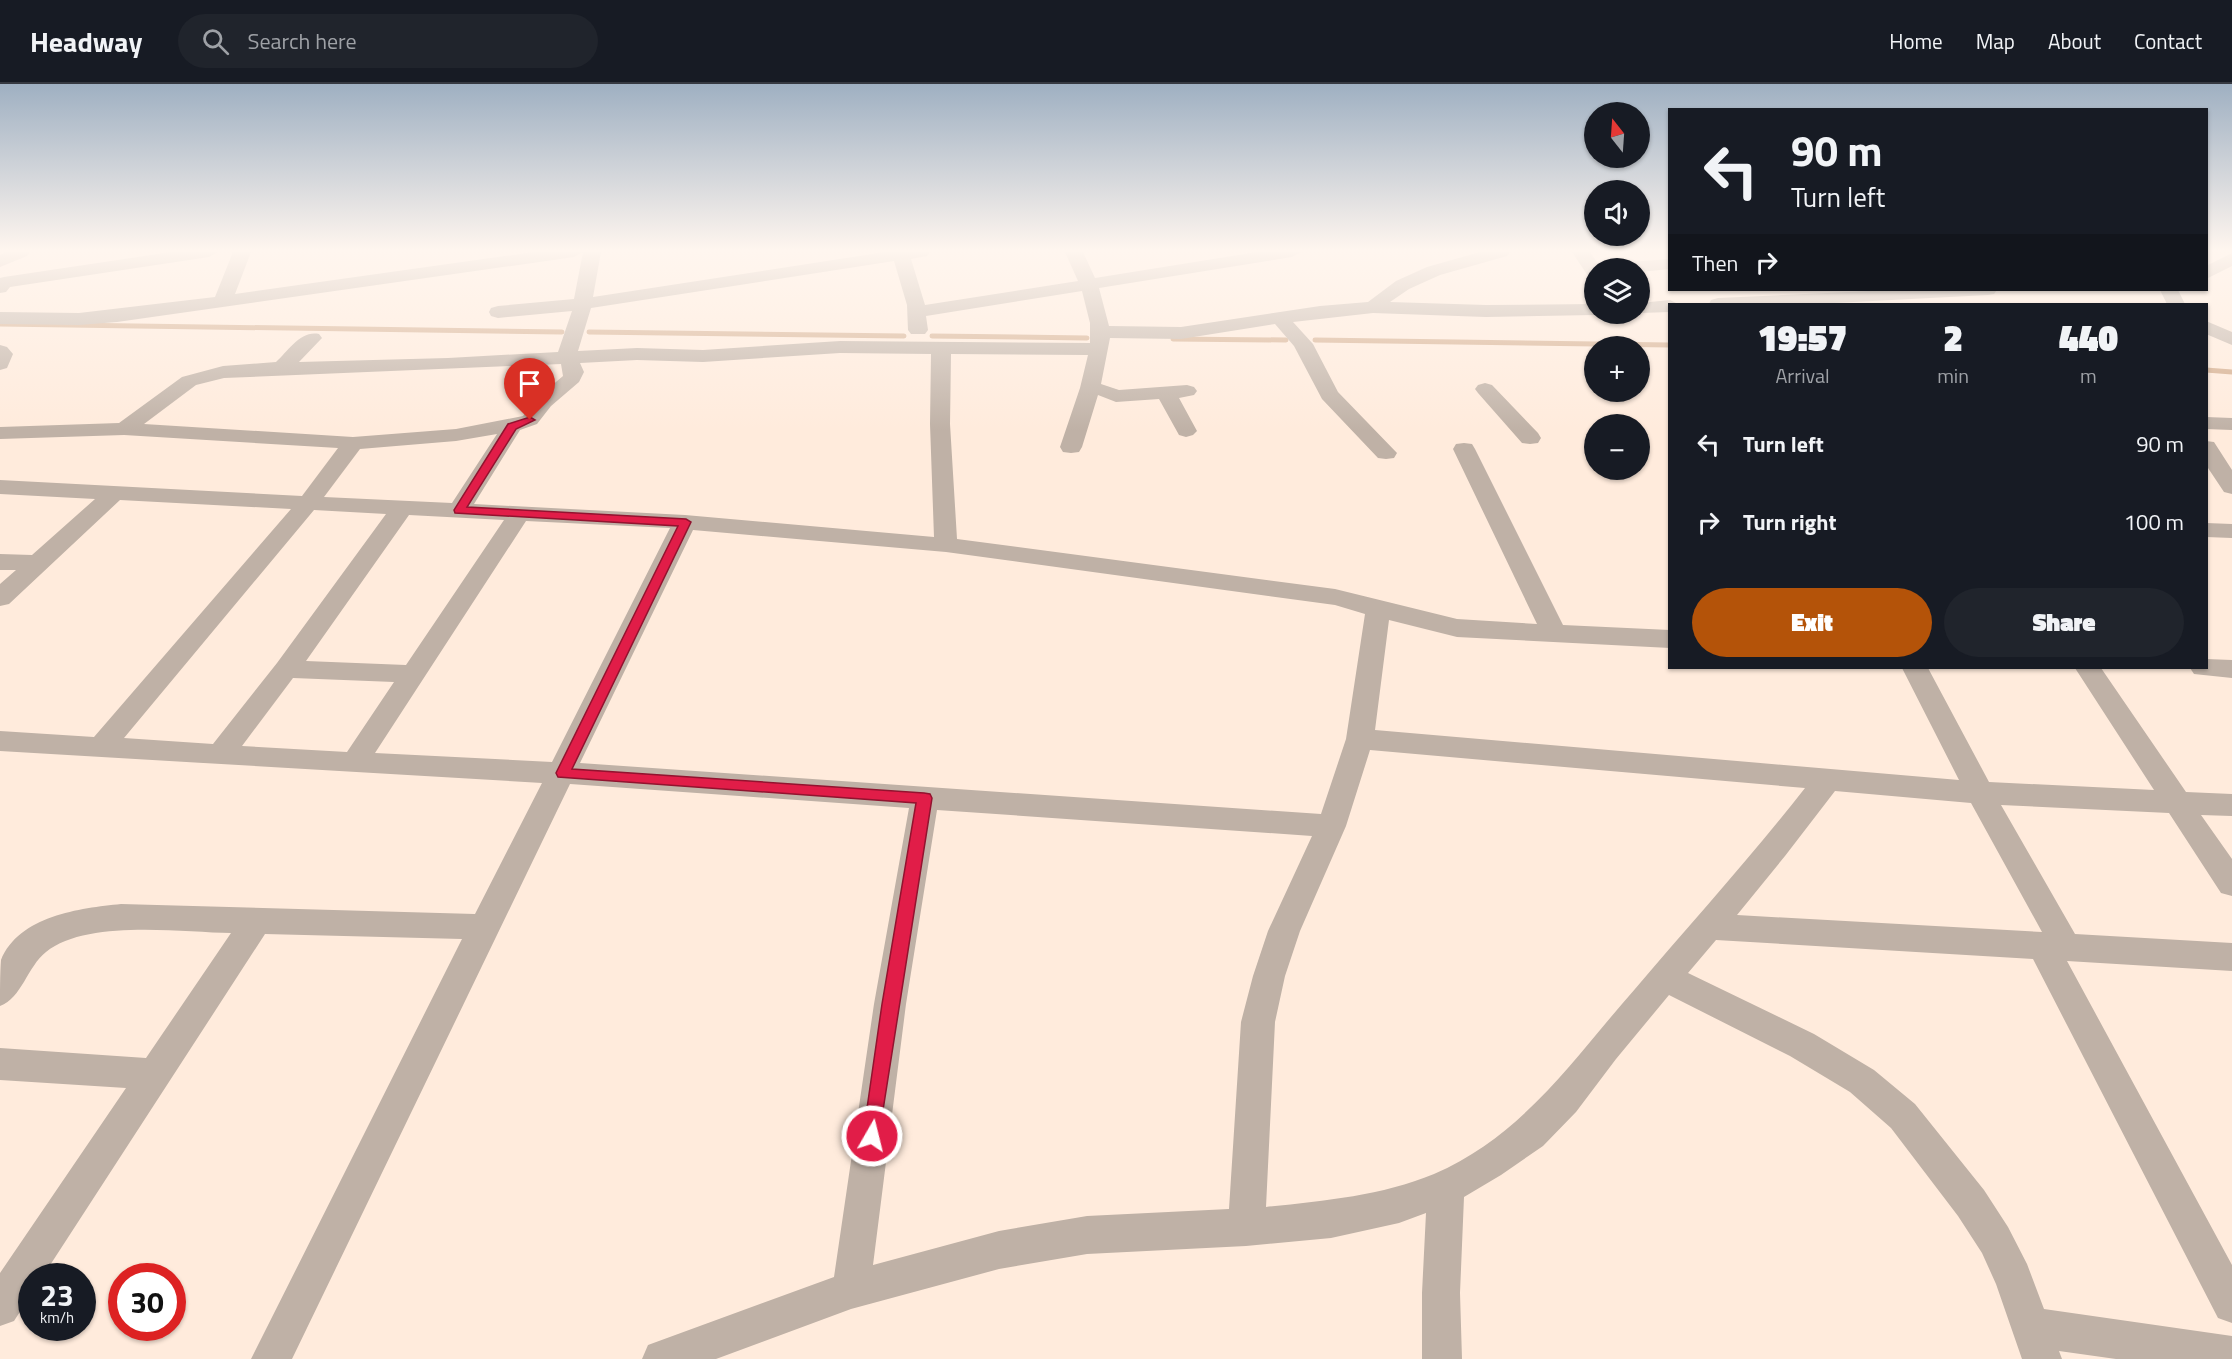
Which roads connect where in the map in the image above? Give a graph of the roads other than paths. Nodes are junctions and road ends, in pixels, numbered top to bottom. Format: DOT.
graph roads {
  1 [pos="143,312"];
  2 [pos="498,312"];
  3 [pos="503,312"];
  4 [pos="582,312"];
  5 [pos="917,312"];
  6 [pos="920,312"];
  7 [pos="1095,312"];
  8 [pos="1335,312"];
  9 [pos="0,318"];
  10 [pos="1280,318"];
  11 [pos="2208,328"];
  12 [pos="312,338"];
  13 [pos="2232,339"];
  14 [pos="1100,340"];
  15 [pos="918,346"];
  16 [pos="942,346"];
  17 [pos="0,351"];
  18 [pos="568,357"];
  19 [pos="0,364"];
  20 [pos="282,368"];
  21 [pos="1090,388"];
  22 [pos="1485,389"];
  23 [pos="1187,391"];
  24 [pos="1166,393"];
  25 [pos="2208,423"];
  26 [pos="2232,424"];
  27 [pos="512,427"];
  28 [pos="124,429"];
  29 [pos="1186,431"];
  30 [pos="0,433"];
  31 [pos="1530,438"];
  32 [pos="353,443"];
  33 [pos="1071,447"];
  34 [pos="1464,450"];
  35 [pos="2208,450"];
  36 [pos="1386,453"];
  37 [pos="0,487"];
  38 [pos="2232,488"];
  39 [pos="114,493"];
  40 [pos="309,502"];
  41 [pos="404,507"];
  42 [pos="459,510"];
  43 [pos="519,514"];
  44 [pos="686,522"];
  45 [pos="2208,530"];
  46 [pos="2232,531"];
  47 [pos="946,545"];
  48 [pos="0,562"];
  49 [pos="36,563"];
  50 [pos="0,598"];
  51 [pos="1378,609"];
  52 [pos="1554,633"];
  53 [pos="1668,639"];
  54 [pos="2208,668"];
  55 [pos="286,669"];
  56 [pos="1916,669"];
  57 [pos="2089,669"];
  58 [pos="2232,669"];
  59 [pos="413,674"];
  60 [pos="1360,739"];
  61 [pos="0,741"];
  62 [pos="102,746"];
  63 [pos="220,755"];
  64 [pos="354,763"];
  65 [pos="563,773"];
  66 [pos="1828,779"];
  67 [pos="1980,793"];
  68 [pos="924,798"];
  69 [pos="2179,804"];
  70 [pos="2232,806"];
  71 [pos="1331,826"];
  72 [pos="2232,884"];
  73 [pos="256,922"];
  74 [pos="1708,926"];
  75 [pos="486,927"];
  76 [pos="2054,946"];
  77 [pos="2232,957"];
  78 [pos="1666,978"];
  79 [pos="0,993"];
  80 [pos="0,1064"];
  81 [pos="155,1074"];
  82 [pos="1446,1187"];
  83 [pos="1246,1227"];
  84 [pos="850,1290"];
  85 [pos="2232,1304"];
  86 [pos="0,1307"];
  87 [pos="2036,1343"];
  88 [pos="2232,1356"];
  89 [pos="271,1359"];
  90 [pos="662,1359"];
  91 [pos="1443,1359"];
  1 -- 9 [label="street"];
  2 -- 3 [label="street"];
  4 -- 18 [label="street"];
  5 -- 6 [label="street"];
  5 -- 15 [label="street"];
  7 -- 14 [label="street"];
  8 -- 10 [label="street"];
  10 -- 14 [label="street"];
  10 -- 36 [label="street"];
  11 -- 13 [label="street"];
  12 -- 20 [label="street"];
  14 -- 16 [label="street"];
  14 -- 21 [label="street"];
  15 -- 16 [label="street"];
  15 -- 18 [label="street"];
  16 -- 47 [label="street"];
  17 -- 19 [label="street"];
  18 -- 20 [label="street"];
  18 -- 27 [label="street"];
  20 -- 28 [label="street"];
  21 -- 24 [label="street"];
  21 -- 33 [label="street"];
  22 -- 31 [label="street"];
  23 -- 24 [label="street"];
  24 -- 29 [label="street"];
  25 -- 26 [label="street"];
  27 -- 32 [label="street"];
  27 -- 42 [label="street"];
  28 -- 30 [label="street"];
  28 -- 32 [label="street"];
  32 -- 40 [label="street"];
  34 -- 52 [label="street"];
  35 -- 38 [label="street"];
  37 -- 39 [label="street"];
  39 -- 40 [label="street"];
  39 -- 49 [label="street"];
  40 -- 41 [label="street"];
  40 -- 62 [label="street"];
  41 -- 42 [label="street"];
  41 -- 55 [label="street"];
  42 -- 43 [label="street"];
  43 -- 44 [label="street"];
  43 -- 59 [label="street"];
  44 -- 47 [label="street"];
  44 -- 65 [label="street"];
  45 -- 46 [label="street"];
  47 -- 51 [label="street"];
  48 -- 49 [label="street"];
  49 -- 50 [label="street"];
  51 -- 52 [label="street"];
  51 -- 60 [label="street"];
  52 -- 53 [label="street"];
  54 -- 58 [label="street"];
  55 -- 59 [label="street"];
  55 -- 63 [label="street"];
  56 -- 67 [label="street"];
  57 -- 69 [label="street"];
  59 -- 64 [label="street"];
  60 -- 66 [label="street"];
  60 -- 71 [label="street"];
  61 -- 62 [label="street"];
  62 -- 63 [label="street"];
  63 -- 64 [label="street"];
  64 -- 65 [label="street"];
  65 -- 68 [label="street"];
  65 -- 75 [label="street"];
  66 -- 67 [label="street"];
  66 -- 74 [label="street"];
  67 -- 69 [label="street"];
  67 -- 76 [label="street"];
  68 -- 71 [label="street"];
  68 -- 84 [label="street"];
  69 -- 70 [label="street"];
  69 -- 72 [label="street"];
  71 -- 83 [label="street"];
  73 -- 75 [label="street"];
  73 -- 79 [label="street"];
  73 -- 81 [label="street"];
  74 -- 76 [label="street"];
  74 -- 78 [label="street"];
  75 -- 89 [label="street"];
  76 -- 77 [label="street"];
  76 -- 85 [label="street"];
  78 -- 82 [label="street"];
  78 -- 87 [label="street"];
  80 -- 81 [label="street"];
  81 -- 86 [label="street"];
  82 -- 83 [label="street"];
  82 -- 91 [label="street"];
  83 -- 84 [label="street"];
  84 -- 90 [label="street"];
  87 -- 88 [label="street"];
}
